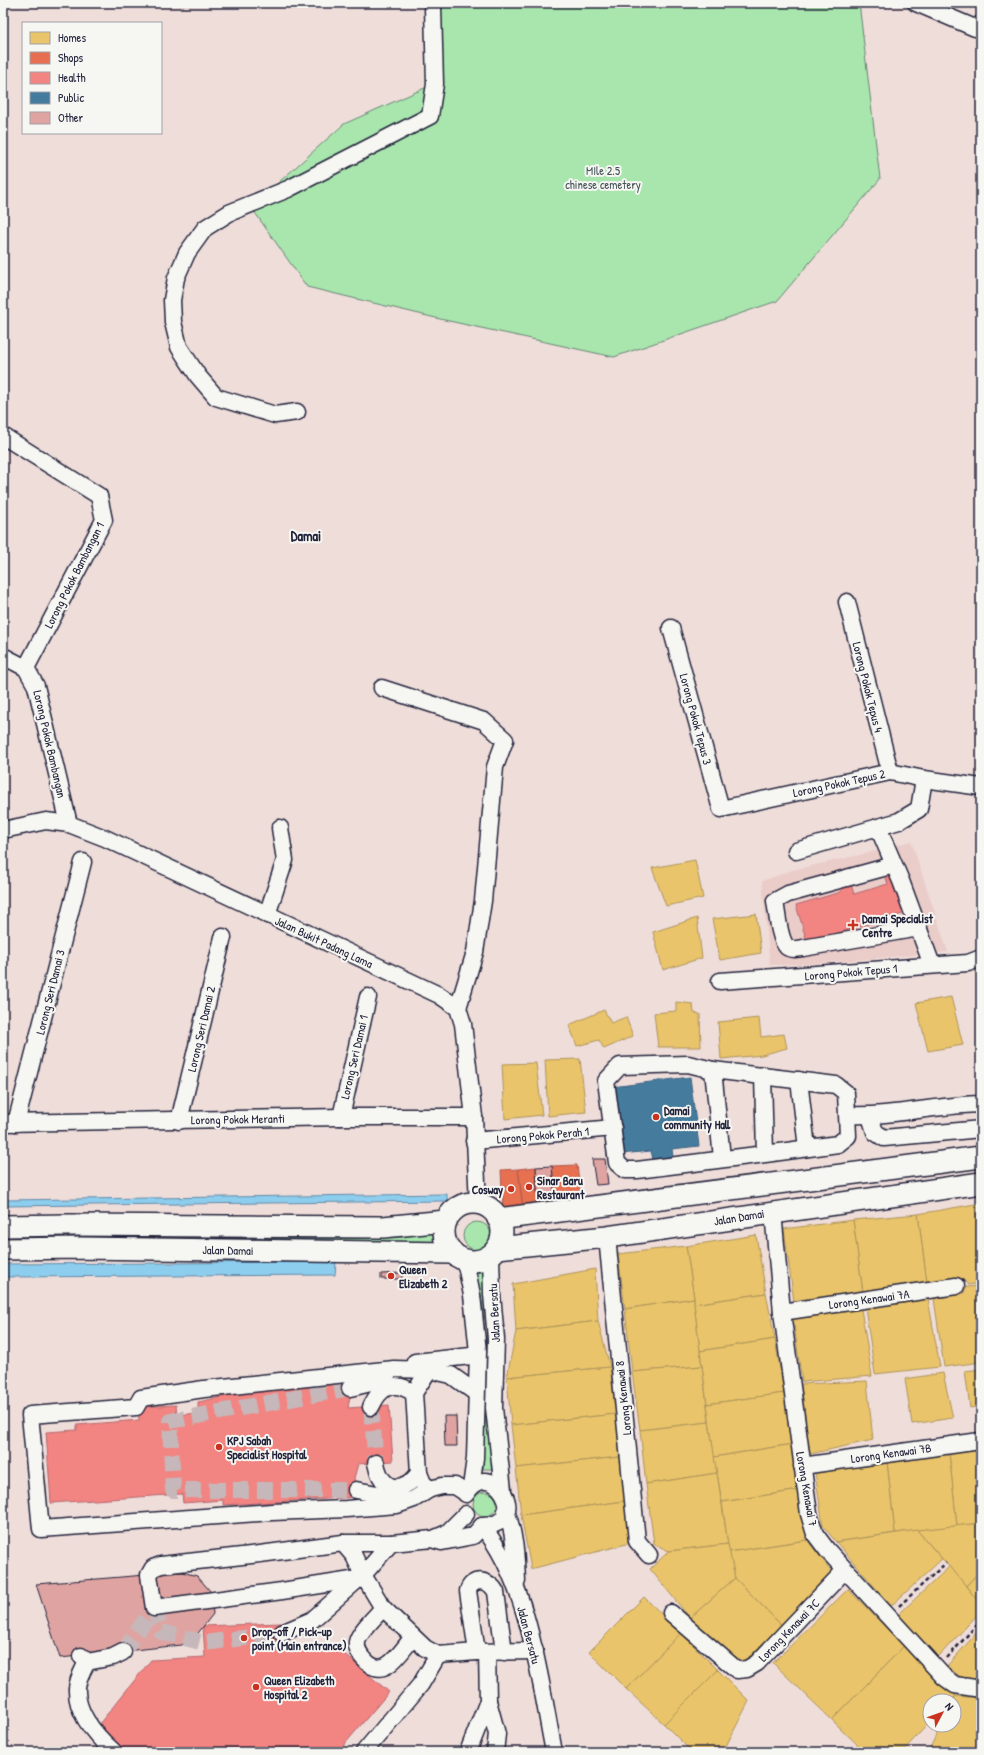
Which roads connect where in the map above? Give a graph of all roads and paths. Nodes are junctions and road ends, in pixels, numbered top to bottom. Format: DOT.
graph roads {
  1 [pos="435,3"];
  2 [pos="916,3"];
  3 [pos="945,9"];
  4 [pos="981,24"];
  5 [pos="297,412"];
  6 [pos="3,436"];
  7 [pos="847,602"];
  8 [pos="671,628"];
  9 [pos="3,656"];
  10 [pos="26,668"];
  11 [pos="382,688"];
  12 [pos="890,772"];
  13 [pos="924,779"];
  14 [pos="981,787"];
  15 [pos="721,809"];
  16 [pos="69,824"];
  17 [pos="878,827"];
  18 [pos="280,828"];
  19 [pos="3,830"];
  20 [pos="796,850"];
  21 [pos="83,862"];
  22 [pos="894,865"];
  23 [pos="267,916"];
  24 [pos="919,928"];
  25 [pos="223,938"];
  26 [pos="981,958"];
  27 [pos="932,965"];
  28 [pos="720,981"];
  29 [pos="368,997"];
  30 [pos="458,1008"];
  31 [pos="714,1070"];
  32 [pos="763,1075"];
  33 [pos="800,1080"];
  34 [pos="981,1104"];
  35 [pos="848,1115"];
  36 [pos="870,1116"];
  37 [pos="341,1117"];
  38 [pos="474,1117"];
  39 [pos="179,1121"];
  40 [pos="10,1123"];
  41 [pos="613,1128"];
  42 [pos="981,1129"];
  43 [pos="474,1141"];
  44 [pos="807,1148"];
  45 [pos="765,1154"];
  46 [pos="981,1157"];
  47 [pos="722,1158"];
  48 [pos="981,1183"];
  49 [pos="478,1204"];
  50 [pos="773,1212"];
  51 [pos="498,1219"];
  52 [pos="446,1221"];
  53 [pos="3,1226"];
  54 [pos="607,1237"];
  55 [pos="3,1249"];
  56 [pos="494,1251"];
  57 [pos="459,1257"];
  58 [pos="956,1286"];
  59 [pos="782,1312"];
  60 [pos="478,1352"];
  61 [pos="394,1369"];
  62 [pos="429,1370"];
  63 [pos="350,1388"];
  64 [pos="414,1393"];
  65 [pos="476,1393"];
  66 [pos="371,1407"];
  67 [pos="980,1441"];
  68 [pos="376,1463"];
  69 [pos="802,1466"];
  70 [pos="419,1473"];
  71 [pos="430,1489"];
  72 [pos="356,1490"];
  73 [pos="468,1490"];
  74 [pos="503,1490"];
  75 [pos="410,1500"];
  76 [pos="506,1512"];
  77 [pos="466,1514"];
  78 [pos="482,1526"];
  79 [pos="433,1539"];
  80 [pos="343,1543"];
  81 [pos="391,1543"];
  82 [pos="649,1555"];
  83 [pos="946,1563"];
  84 [pos="845,1570"];
  85 [pos="361,1577"];
  86 [pos="517,1590"];
  87 [pos="384,1608"];
  88 [pos="671,1613"];
  89 [pos="888,1616"];
  90 [pos="981,1620"];
  91 [pos="282,1633"];
  92 [pos="413,1637"];
  93 [pos="535,1651"];
  94 [pos="123,1652"];
  95 [pos="482,1652"];
  96 [pos="504,1652"];
  97 [pos="438,1655"];
  98 [pos="937,1669"];
  99 [pos="981,1688"];
  100 [pos="488,1701"];
  101 [pos="114,1752"];
  102 [pos="364,1752"];
  103 [pos="468,1752"];
  104 [pos="495,1752"];
  105 [pos="554,1752"];
  1 -- 5 [label="street"];
  2 -- 3 [label="street"];
  3 -- 4 [label="street"];
  6 -- 10 [label="street, Lorong Pokok Bambangan 1"];
  7 -- 12 [label="street, Lorong Pokok Tepus 4"];
  8 -- 15 [label="street, Lorong Pokok Tepus 3"];
  9 -- 10 [label="street"];
  10 -- 16 [label="street, Lorong Pokok Bambangan"];
  11 -- 30 [label="street"];
  12 -- 13 [label="street, Lorong Pokok Tepus 2"];
  12 -- 15 [label="street, Lorong Pokok Tepus 2"];
  13 -- 14 [label="street, Lorong Pokok Tepus 2"];
  13 -- 17 [label="street"];
  16 -- 19 [label="street, Jalan Bukit Padang Lama"];
  16 -- 23 [label="street, Jalan Bukit Padang Lama"];
  17 -- 20 [label="street"];
  17 -- 22 [label="street"];
  18 -- 23 [label="street"];
  21 -- 40 [label="street, Lorong Seri Damai 3"];
  22 -- 24 [label="street"];
  22 -- 24 [label="street"];
  23 -- 30 [label="street, Jalan Bukit Padang Lama"];
  24 -- 27 [label="street"];
  25 -- 39 [label="street, Lorong Seri Damai 2"];
  26 -- 27 [label="street, Lorong Pokok Tepus 1"];
  27 -- 28 [label="street, Lorong Pokok Tepus 1"];
  29 -- 37 [label="street, Lorong Seri Damai 1"];
  30 -- 38 [label="street"];
  31 -- 32 [label="street"];
  31 -- 41 [label="street"];
  31 -- 47 [label="street"];
  32 -- 33 [label="street"];
  32 -- 45 [label="street"];
  33 -- 35 [label="street"];
  33 -- 44 [label="street"];
  34 -- 36 [label="street"];
  35 -- 36 [label="street"];
  35 -- 44 [label="street"];
  36 -- 42 [label="street"];
  37 -- 38 [label="street, Lorong Pokok Meranti"];
  37 -- 39 [label="street, Lorong Pokok Meranti"];
  38 -- 43 [label="street"];
  39 -- 40 [label="street, Lorong Pokok Meranti"];
  41 -- 43 [label="street, Lorong Pokok Perah 1"];
  41 -- 47 [label="street"];
  43 -- 49 [label="street"];
  44 -- 45 [label="street"];
  45 -- 47 [label="street"];
  46 -- 51 [label="main road"];
  48 -- 50 [label="main road, Jalan Damai"];
  49 -- 51 [label="main road"];
  49 -- 52 [label="main road"];
  50 -- 54 [label="main road, Jalan Damai"];
  50 -- 59 [label="street, Lorong Kenawai 7"];
  51 -- 56 [label="main road"];
  52 -- 53 [label="main road, Jalan Damai"];
  52 -- 57 [label="main road"];
  54 -- 56 [label="main road, Jalan Damai"];
  54 -- 82 [label="street, Lorong Kenawai 8"];
  55 -- 57 [label="main road, Jalan Damai"];
  56 -- 57 [label="main road"];
  56 -- 74 [label="street, Jalan Bersatu"];
  57 -- 60 [label="street, Jalan Bersatu"];
  58 -- 59 [label="street, Lorong Kenawai 7A"];
  59 -- 69 [label="street, Lorong Kenawai 7"];
  60 -- 61 [label="street"];
  60 -- 65 [label="street, Jalan Bersatu"];
  61 -- 62 [label="street"];
  61 -- 63 [label="street"];
  61 -- 75 [label="street"];
  62 -- 64 [label="street"];
  62 -- 65 [label="street"];
  64 -- 66 [label="street"];
  64 -- 70 [label="street"];
  65 -- 73 [label="street, Jalan Bersatu"];
  67 -- 69 [label="street, Lorong Kenawai 7B"];
  68 -- 70 [label="street"];
  69 -- 84 [label="street, Lorong Kenawai 7"];
  70 -- 71 [label="street"];
  71 -- 73 [label="street"];
  71 -- 75 [label="street"];
  72 -- 75 [label="street"];
  73 -- 74 [label="street"];
  73 -- 77 [label="street"];
  74 -- 76 [label="street"];
  76 -- 78 [label="street"];
  76 -- 86 [label="street"];
  77 -- 78 [label="street"];
  77 -- 79 [label="street"];
  78 -- 79 [label="street"];
  78 -- 86 [label="street, Jalan Bersatu"];
  79 -- 81 [label="street"];
  80 -- 81 [label="street"];
  80 -- 85 [label="street"];
  80 -- 85 [label="street"];
  81 -- 85 [label="street"];
  83 -- 89 [label="path"];
  84 -- 88 [label="street, Lorong Kenawai 7C"];
  84 -- 89 [label="street, Lorong Kenawai 7"];
  85 -- 87 [label="street"];
  85 -- 91 [label="street"];
  86 -- 93 [label="street, Jalan Bersatu"];
  87 -- 92 [label="street"];
  87 -- 92 [label="street"];
  89 -- 98 [label="street, Lorong Kenawai 7"];
  90 -- 98 [label="path"];
  92 -- 97 [label="street"];
  93 -- 96 [label="street"];
  93 -- 105 [label="street, Jalan Bersatu"];
  94 -- 101 [label="street"];
  95 -- 96 [label="street"];
  95 -- 96 [label="street"];
  95 -- 97 [label="street"];
  95 -- 100 [label="street"];
  97 -- 102 [label="street"];
  98 -- 99 [label="street, Lorong Kenawai 7"];
  100 -- 103 [label="street"];
  100 -- 104 [label="street"];
}
